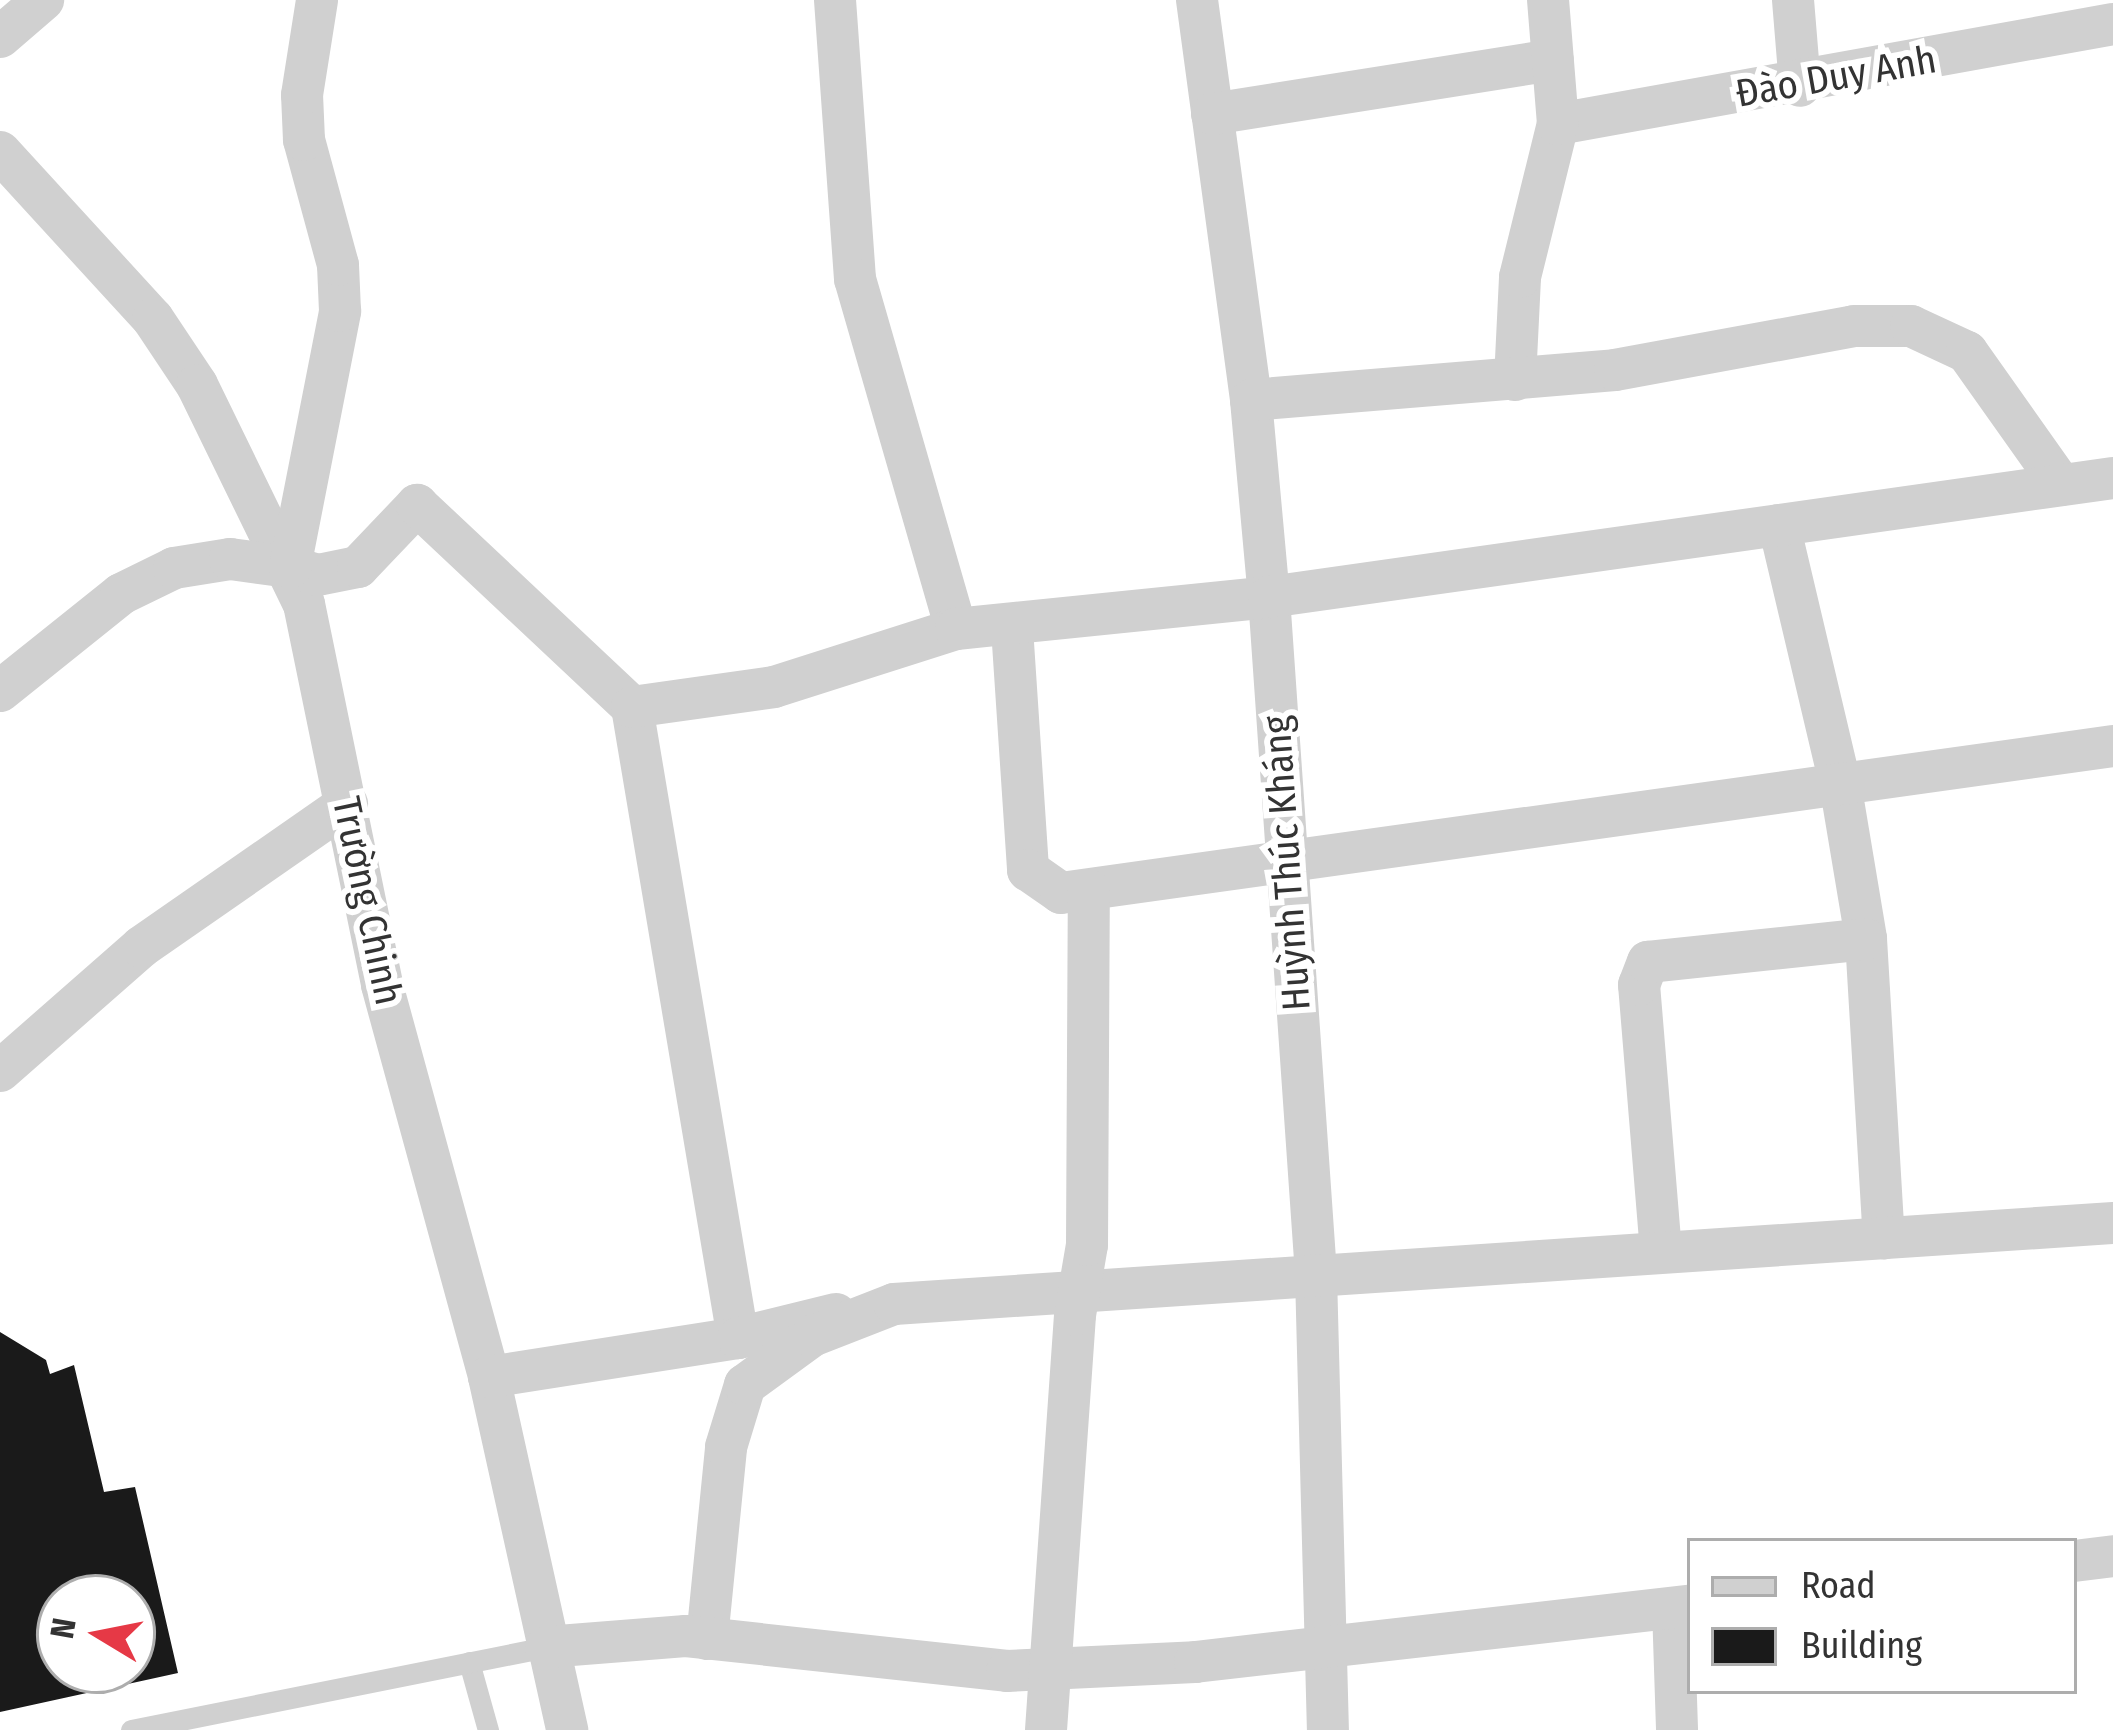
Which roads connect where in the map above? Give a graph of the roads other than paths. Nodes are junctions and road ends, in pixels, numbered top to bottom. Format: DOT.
graph roads {
  1 [pos="43,0"];
  2 [pos="317,0"];
  3 [pos="835,0"];
  4 [pos="1197,0"];
  5 [pos="1548,0"];
  6 [pos="1792,0"];
  7 [pos="2113,24"];
  8 [pos="0,37"];
  9 [pos="1553,60"];
  10 [pos="1800,86"];
  11 [pos="1212,114"];
  12 [pos="1558,124"];
  13 [pos="0,152"];
  14 [pos="1515,380"];
  15 [pos="1251,400"];
  16 [pos="2113,478"];
  17 [pos="2061,485"];
  18 [pos="1779,525"];
  19 [pos="290,567"];
  20 [pos="1269,597"];
  21 [pos="1012,628"];
  22 [pos="956,629"];
  23 [pos="0,691"];
  24 [pos="632,707"];
  25 [pos="2113,746"];
  26 [pos="1840,784"];
  27 [pos="347,804"];
  28 [pos="1287,860"];
  29 [pos="1089,890"];
  30 [pos="1866,939"];
  31 [pos="0,1072"];
  32 [pos="2113,1222"];
  33 [pos="1884,1238"];
  34 [pos="1661,1252"];
  35 [pos="1316,1275"];
  36 [pos="1078,1297"];
  37 [pos="894,1304"];
  38 [pos="739,1338"];
  39 [pos="489,1376"];
  40 [pos="2113,1556"];
  41 [pos="2077,1561"];
  42 [pos="1681,1607"];
  43 [pos="707,1639"];
  44 [pos="546,1647"];
  45 [pos="1324,1648"];
  46 [pos="469,1663"];
  47 [pos="1050,1669"];
  48 [pos="131,1730"];
  49 [pos="488,1730"];
  50 [pos="567,1730"];
  51 [pos="1046,1730"];
  52 [pos="1328,1730"];
  53 [pos="1676,1730"];
  1 -- 8 [label="street"];
  2 -- 19 [label="street"];
  3 -- 22 [label="street"];
  4 -- 11 [label="street, Huỳnh Thúc Kháng"];
  5 -- 9 [label="street"];
  6 -- 10 [label="street"];
  7 -- 10 [label="street, Đào Duy Anh"];
  9 -- 11 [label="street"];
  9 -- 12 [label="street"];
  10 -- 12 [label="street, Đào Duy Anh"];
  11 -- 15 [label="street, Huỳnh Thúc Kháng"];
  12 -- 14 [label="street"];
  13 -- 19 [label="street, Trường Chinh"];
  14 -- 15 [label="street"];
  14 -- 17 [label="street"];
  15 -- 20 [label="street, Huỳnh Thúc Kháng"];
  16 -- 17 [label="street"];
  17 -- 18 [label="street"];
  18 -- 20 [label="street"];
  18 -- 26 [label="street"];
  19 -- 23 [label="street"];
  19 -- 24 [label="street"];
  19 -- 27 [label="street, Trường Chinh"];
  20 -- 21 [label="street"];
  20 -- 28 [label="street, Huỳnh Thúc Kháng"];
  21 -- 22 [label="street"];
  21 -- 29 [label="street"];
  22 -- 24 [label="street"];
  24 -- 38 [label="street"];
  25 -- 26 [label="street"];
  26 -- 28 [label="street"];
  26 -- 30 [label="street"];
  27 -- 31 [label="street"];
  27 -- 39 [label="street, Trường Chinh"];
  28 -- 29 [label="street"];
  28 -- 35 [label="street, Huỳnh Thúc Kháng"];
  29 -- 36 [label="street"];
  30 -- 33 [label="street"];
  30 -- 34 [label="street"];
  32 -- 33 [label="street"];
  33 -- 34 [label="street"];
  34 -- 35 [label="street"];
  35 -- 36 [label="street"];
  35 -- 45 [label="street, Huỳnh Thúc Kháng"];
  36 -- 37 [label="street"];
  36 -- 47 [label="street"];
  37 -- 38 [label="street"];
  37 -- 43 [label="street"];
  38 -- 39 [label="street"];
  39 -- 44 [label="street, Trường Chinh"];
  40 -- 41 [label="street"];
  42 -- 45 [label="street"];
  42 -- 53 [label="street"];
  43 -- 44 [label="street"];
  43 -- 47 [label="street"];
  44 -- 46 [label="lane"];
  44 -- 50 [label="street, Trường Chinh"];
  45 -- 47 [label="street"];
  45 -- 52 [label="street, Huỳnh Thúc Kháng"];
  46 -- 48 [label="lane"];
  46 -- 49 [label="lane"];
  47 -- 51 [label="street"];
}
